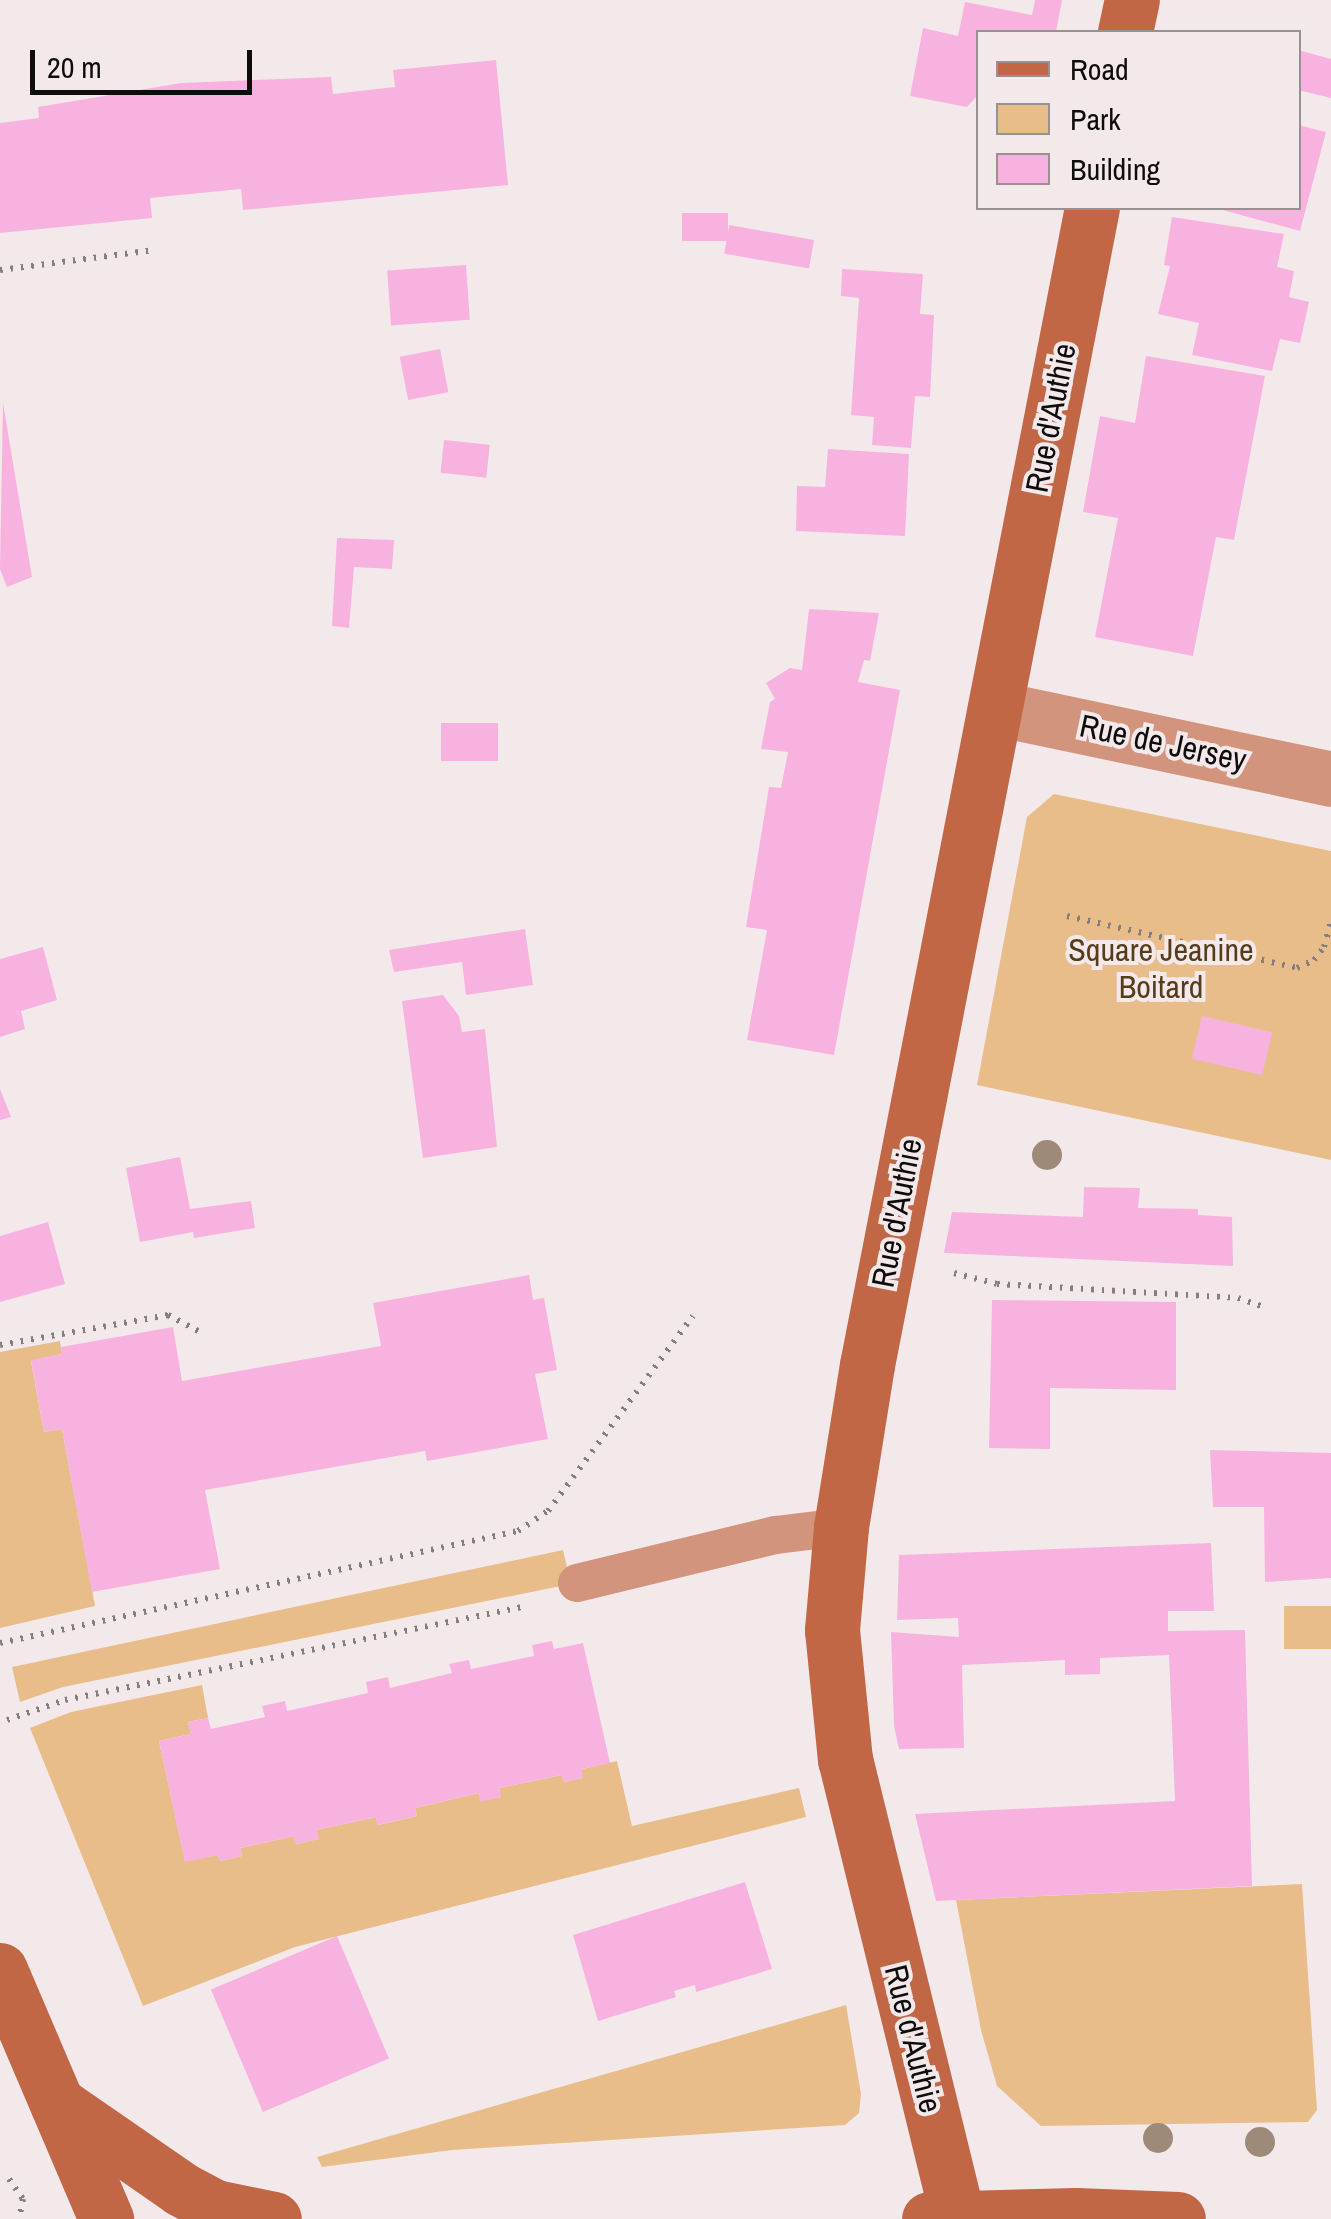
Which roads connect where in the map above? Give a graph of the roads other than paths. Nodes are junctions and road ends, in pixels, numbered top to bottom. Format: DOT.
graph roads {
  1 [pos="1132,0"];
  2 [pos="1126,30"];
  3 [pos="1092,210"];
  4 [pos="995,708"];
  5 [pos="1331,779"];
  6 [pos="841,1527"];
  7 [pos="562,1593"];
  8 [pos="1,1987"];
  9 [pos="57,2103"];
  10 [pos="106,2219"];
  11 [pos="274,2219"];
  12 [pos="950,2219"];
  13 [pos="1178,2219"];
  1 -- 2 [label="street"];
  3 -- 4 [label="street, Rue d'Authie"];
  4 -- 5 [label="street, Rue de Jersey"];
  4 -- 6 [label="street, Rue d'Authie"];
  6 -- 7 [label="lane"];
  6 -- 12 [label="street, Rue d'Authie"];
  8 -- 9 [label="street"];
  9 -- 10 [label="street"];
  9 -- 11 [label="street"];
  12 -- 13 [label="street"];
}
